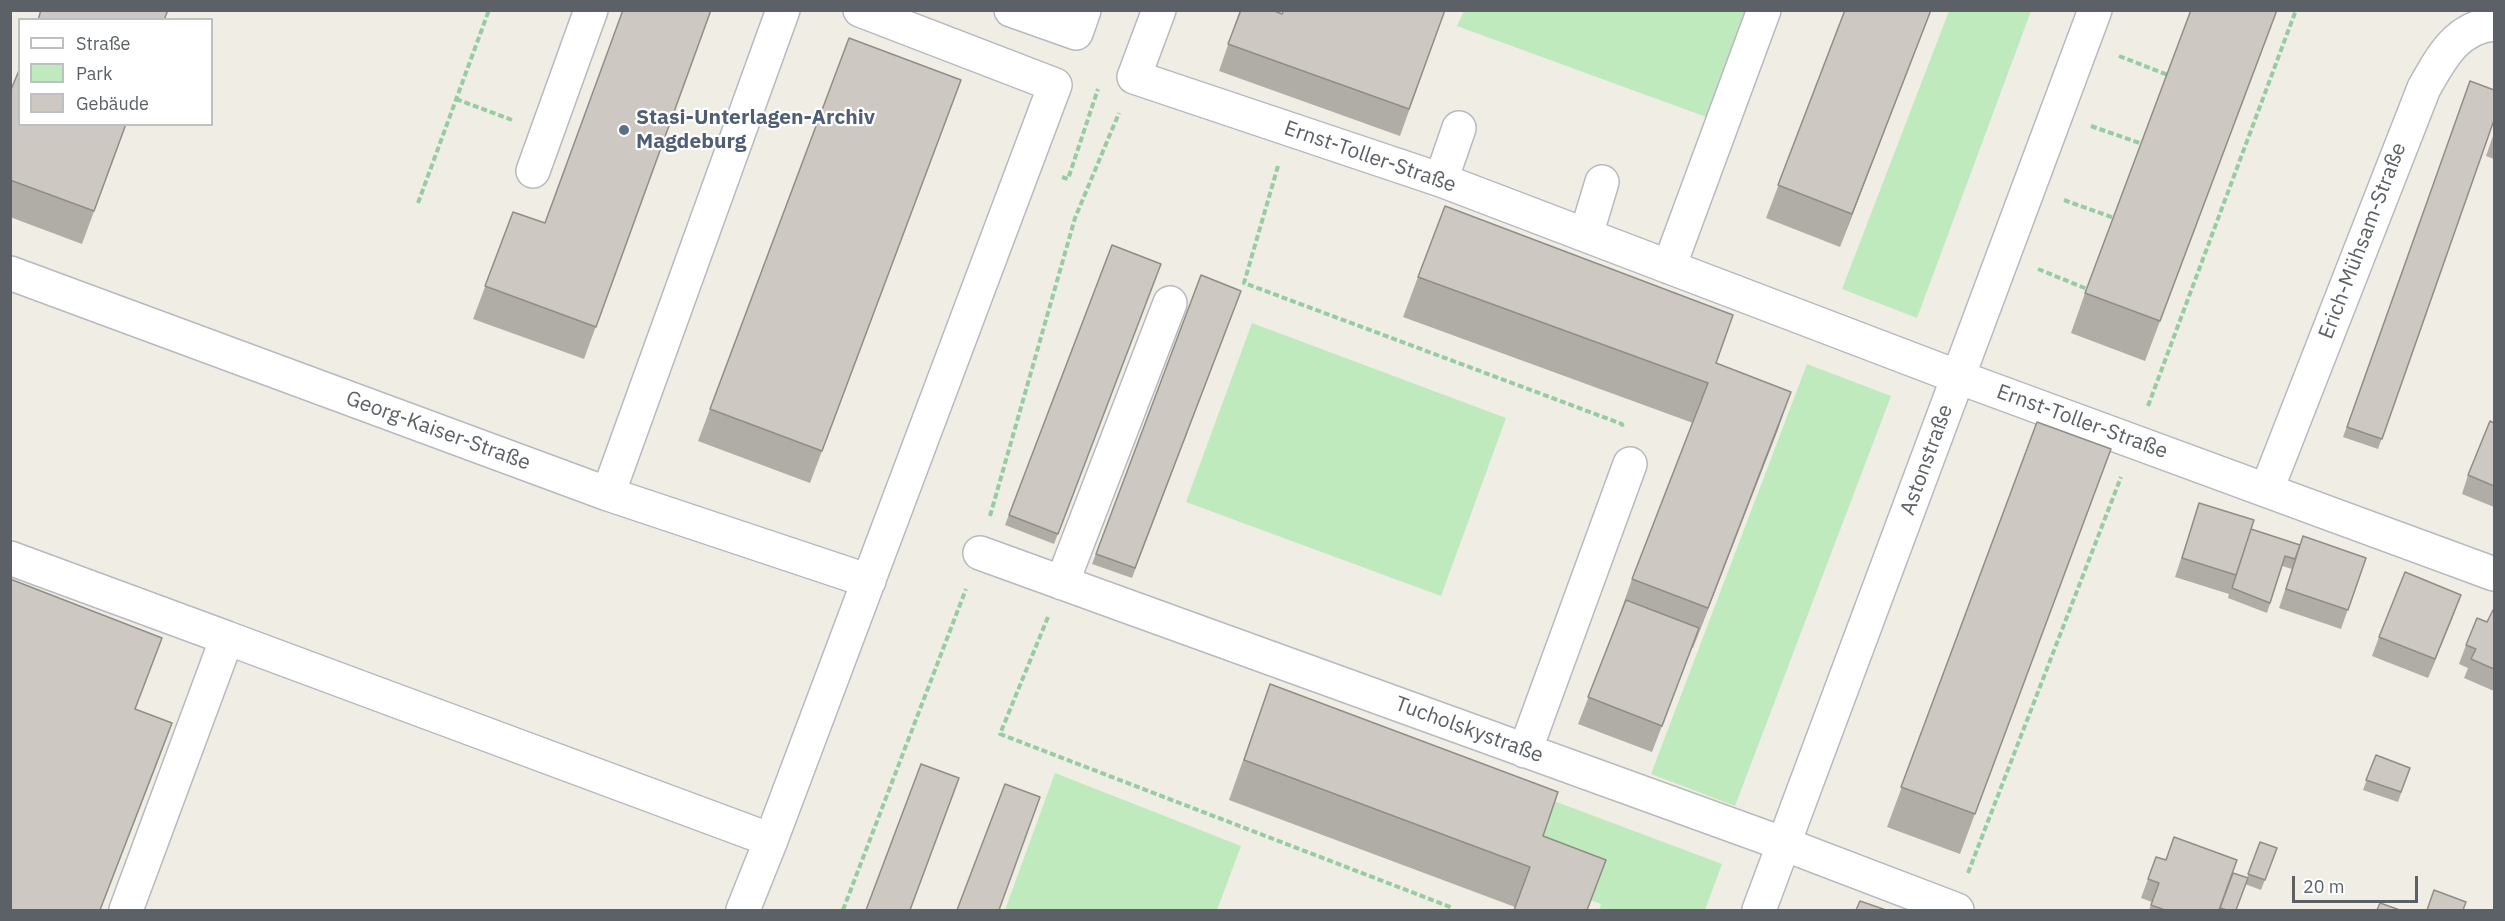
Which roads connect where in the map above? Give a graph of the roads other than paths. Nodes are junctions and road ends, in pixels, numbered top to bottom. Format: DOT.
graph roads {
  1 [pos="591,10"];
  2 [pos="783,10"];
  3 [pos="860,10"];
  4 [pos="1011,10"];
  5 [pos="1084,10"];
  6 [pos="1158,10"];
  7 [pos="1764,10"];
  8 [pos="2095,10"];
  9 [pos="2494,24"];
  10 [pos="1459,128"];
  11 [pos="533,171"];
  12 [pos="1441,180"];
  13 [pos="1602,182"];
  14 [pos="1586,236"];
  15 [pos="1669,267"];
  16 [pos="10,273"];
  17 [pos="1170,303"];
  18 [pos="1958,377"];
  19 [pos="1630,464"];
  20 [pos="2267,489"];
  21 [pos="608,494"];
  22 [pos="980,554"];
  23 [pos="10,558"];
  24 [pos="2494,574"];
  25 [pos="869,581"];
  26 [pos="1062,583"];
  27 [pos="227,638"];
  28 [pos="1526,751"];
  29 [pos="771,840"];
  30 [pos="1784,844"];
  31 [pos="126,910"];
  32 [pos="743,910"];
  33 [pos="1759,910"];
  34 [pos="1957,910"];
  1 -- 11 [label="street"];
  2 -- 21 [label="street"];
  3 -- 25 [label="street"];
  4 -- 5 [label="street"];
  6 -- 12 [label="street, Ernst-Toller-Straße"];
  7 -- 15 [label="street"];
  8 -- 18 [label="street, Astonstraße"];
  9 -- 20 [label="street, Erich-Mühsam-Straße"];
  10 -- 12 [label="street"];
  12 -- 14 [label="street, Ernst-Toller-Straße"];
  13 -- 14 [label="street"];
  14 -- 15 [label="street, Ernst-Toller-Straße"];
  15 -- 18 [label="street, Ernst-Toller-Straße"];
  16 -- 21 [label="street, Georg-Kaiser-Straße"];
  17 -- 26 [label="street"];
  18 -- 20 [label="street, Ernst-Toller-Straße"];
  18 -- 30 [label="street, Astonstraße"];
  19 -- 28 [label="street"];
  20 -- 24 [label="street, Ernst-Toller-Straße"];
  21 -- 25 [label="street, Georg-Kaiser-Straße"];
  22 -- 26 [label="street, Tucholskystraße"];
  23 -- 27 [label="street"];
  25 -- 29 [label="street"];
  26 -- 28 [label="street, Tucholskystraße"];
  27 -- 29 [label="street"];
  27 -- 31 [label="street"];
  28 -- 30 [label="street, Tucholskystraße"];
  29 -- 32 [label="street"];
  30 -- 33 [label="street, Astonstraße"];
  30 -- 34 [label="street, Tucholskystraße"];
}
